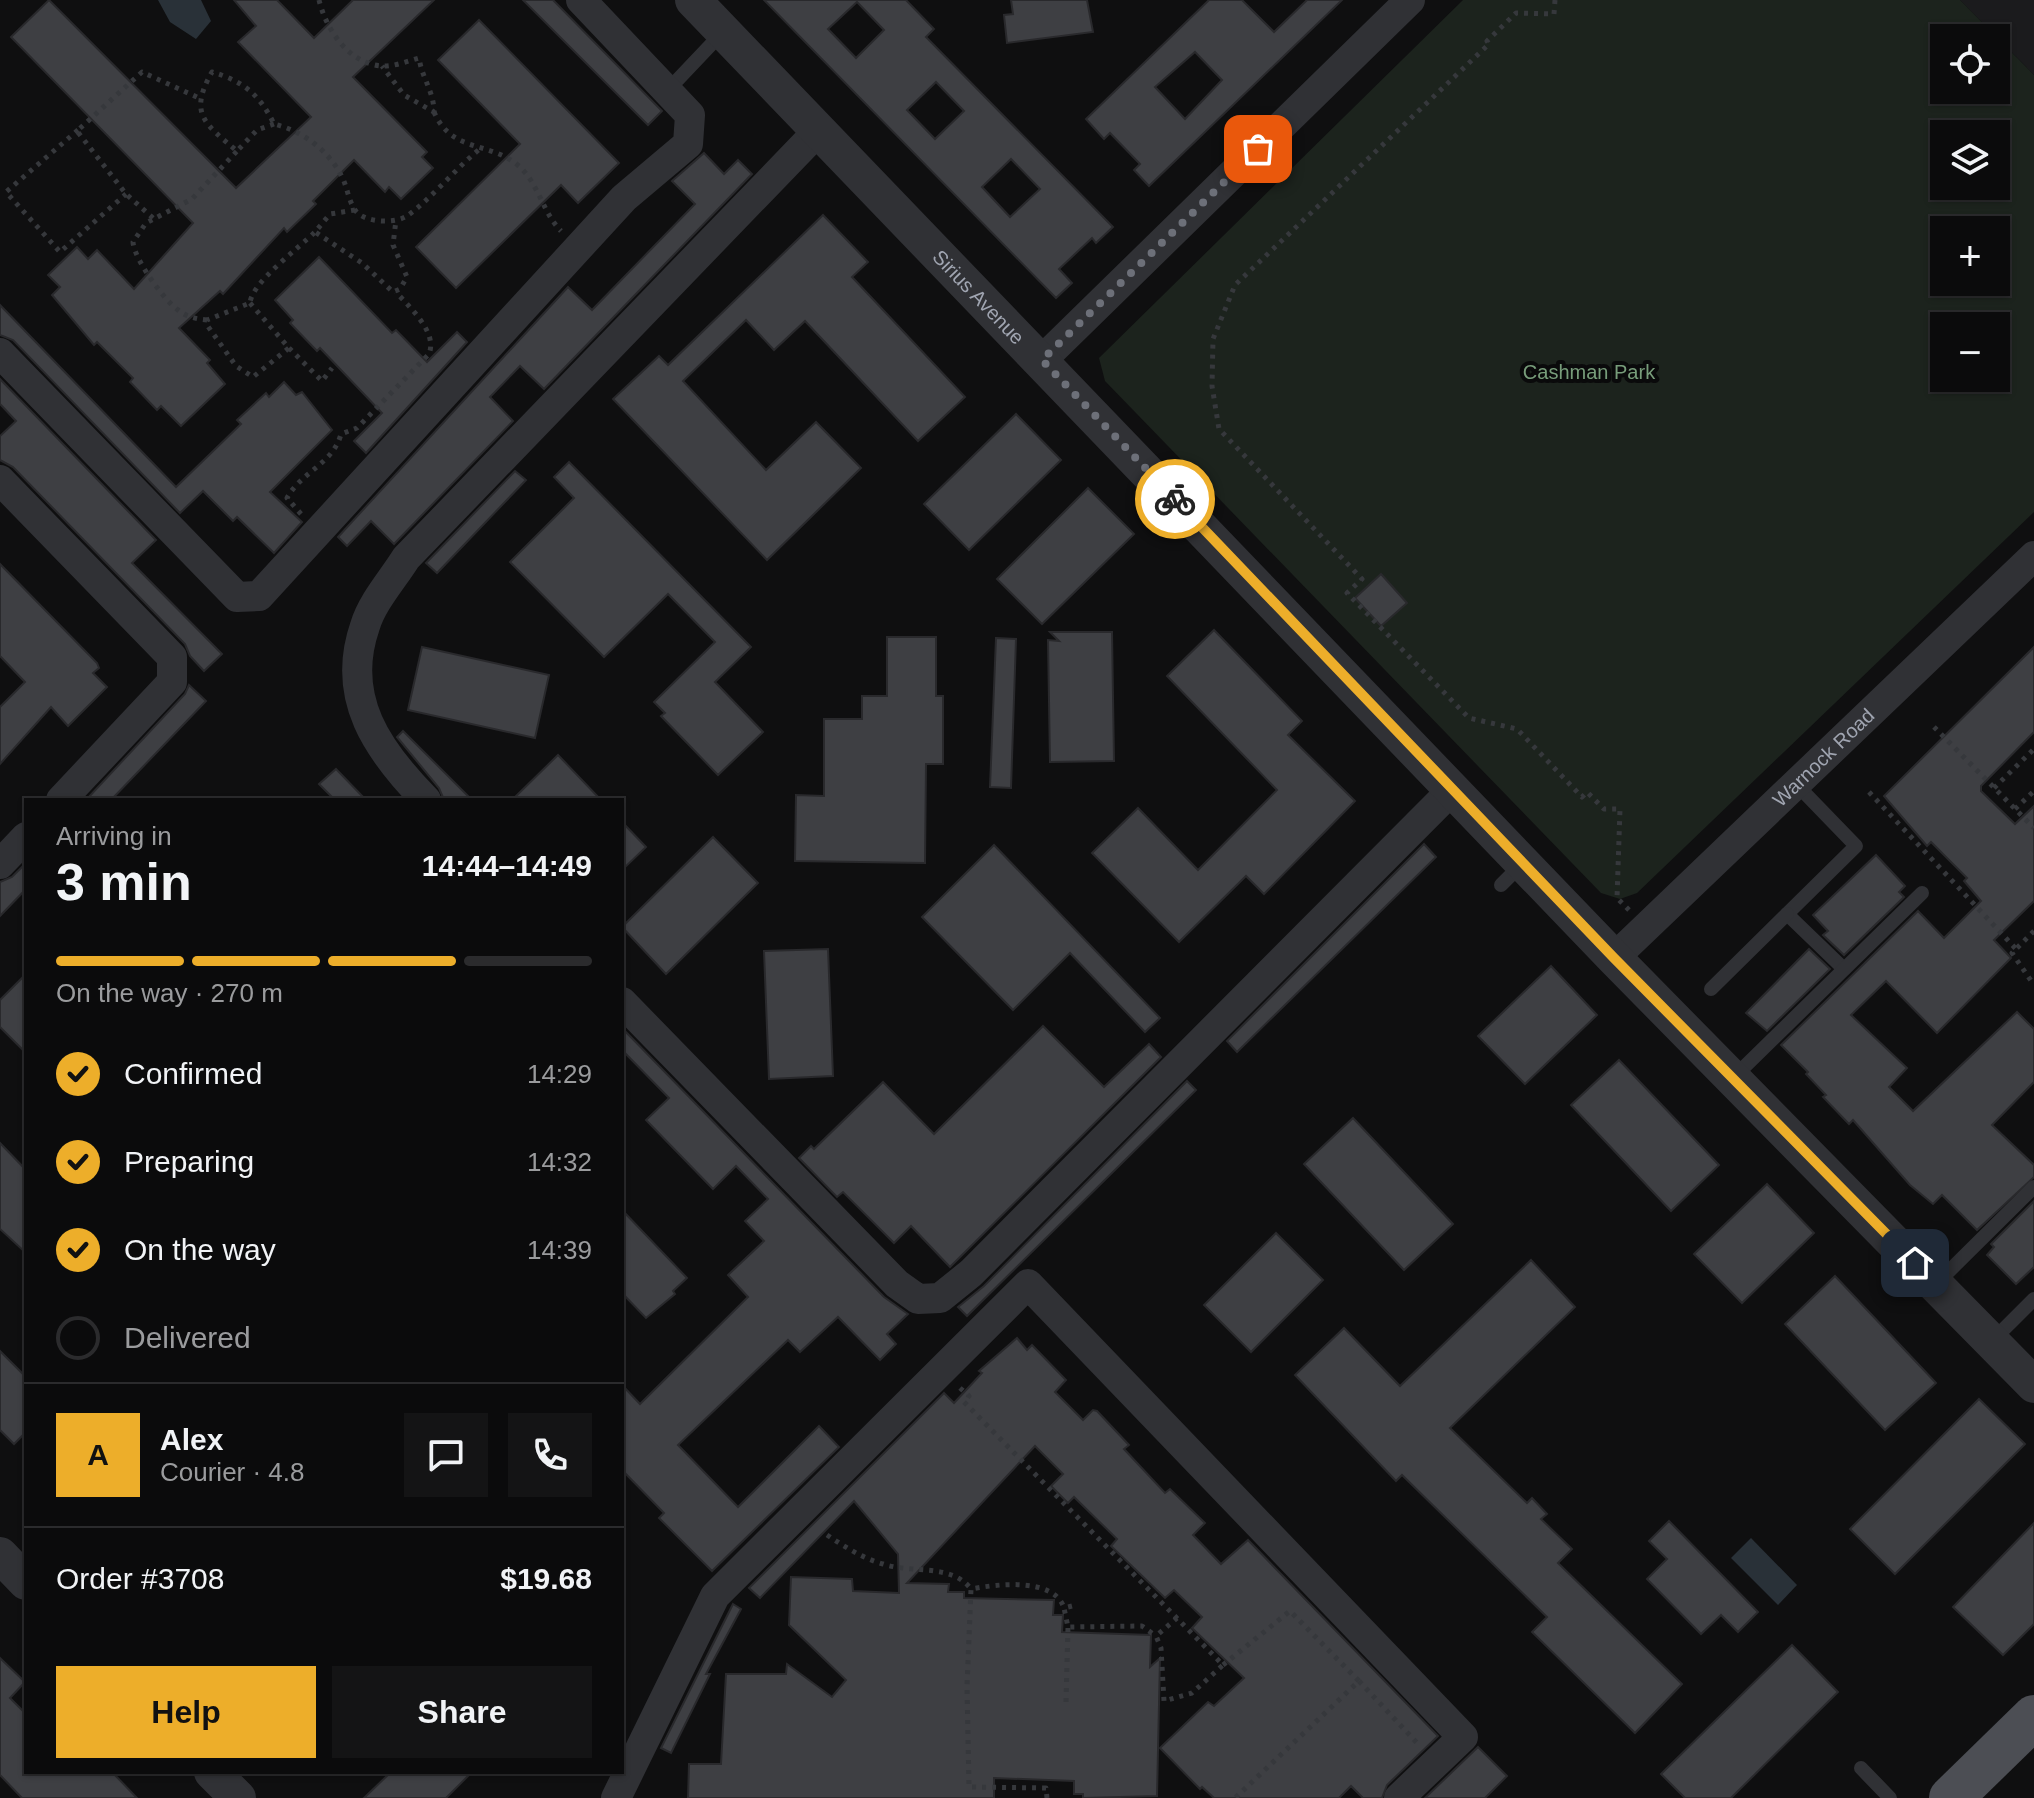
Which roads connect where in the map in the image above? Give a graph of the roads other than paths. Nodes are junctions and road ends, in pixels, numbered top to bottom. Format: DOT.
graph roads {
  1 [pos="581,0"];
  2 [pos="693,0"];
  3 [pos="1410,0"];
  4 [pos="723,31"];
  5 [pos="667,91"];
  6 [pos="819,130"];
  7 [pos="0,353"];
  8 [pos="1042,360"];
  9 [pos="0,480"];
  10 [pos="2034,556"];
  11 [pos="1796,784"];
  12 [pos="1453,789"];
  13 [pos="63,798"];
  14 [pos="424,798"];
  15 [pos="24,839"];
  16 [pos="0,864"];
  17 [pos="1922,893"];
  18 [pos="1787,914"];
  19 [pos="1614,958"];
  20 [pos="1844,969"];
  21 [pos="1711,989"];
  22 [pos="624,1004"];
  23 [pos="1732,1079"];
  24 [pos="2034,1187"];
  25 [pos="1936,1284"];
  26 [pos="2034,1299"];
  27 [pos="1990,1342"];
  28 [pos="2034,1385"];
  29 [pos="0,1555"];
  30 [pos="24,1580"];
  31 [pos="2034,1717"];
  32 [pos="1861,1768"];
  33 [pos="214,1774"];
  34 [pos="238,1798"];
  35 [pos="616,1798"];
  36 [pos="1399,1798"];
  37 [pos="1890,1798"];
  38 [pos="1951,1798"];
  1 -- 5 [label="street"];
  2 -- 4 [label="street, Sirius Avenue"];
  3 -- 8 [label="street"];
  4 -- 5 [label="lane"];
  4 -- 6 [label="street, Sirius Avenue"];
  5 -- 7 [label="street"];
  6 -- 8 [label="street, Sirius Avenue"];
  6 -- 14 [label="street"];
  8 -- 12 [label="street, Sirius Avenue"];
  9 -- 13 [label="street"];
  10 -- 11 [label="street, Warnock Road"];
  11 -- 18 [label="lane"];
  11 -- 19 [label="street, Warnock Road"];
  12 -- 19 [label="street, Sirius Avenue"];
  12 -- 22 [label="street"];
  15 -- 16 [label="street"];
  17 -- 20 [label="lane"];
  18 -- 20 [label="lane"];
  18 -- 21 [label="lane"];
  19 -- 23 [label="street, Sirius Avenue"];
  20 -- 23 [label="lane"];
  23 -- 25 [label="street, Sirius Avenue"];
  24 -- 25 [label="lane"];
  25 -- 27 [label="street, Sirius Avenue"];
  26 -- 27 [label="lane"];
  27 -- 28 [label="street, Sirius Avenue"];
  29 -- 30 [label="street"];
  31 -- 38 [label="main road"];
  32 -- 37 [label="lane"];
  33 -- 34 [label="street"];
  35 -- 36 [label="street"];
}
